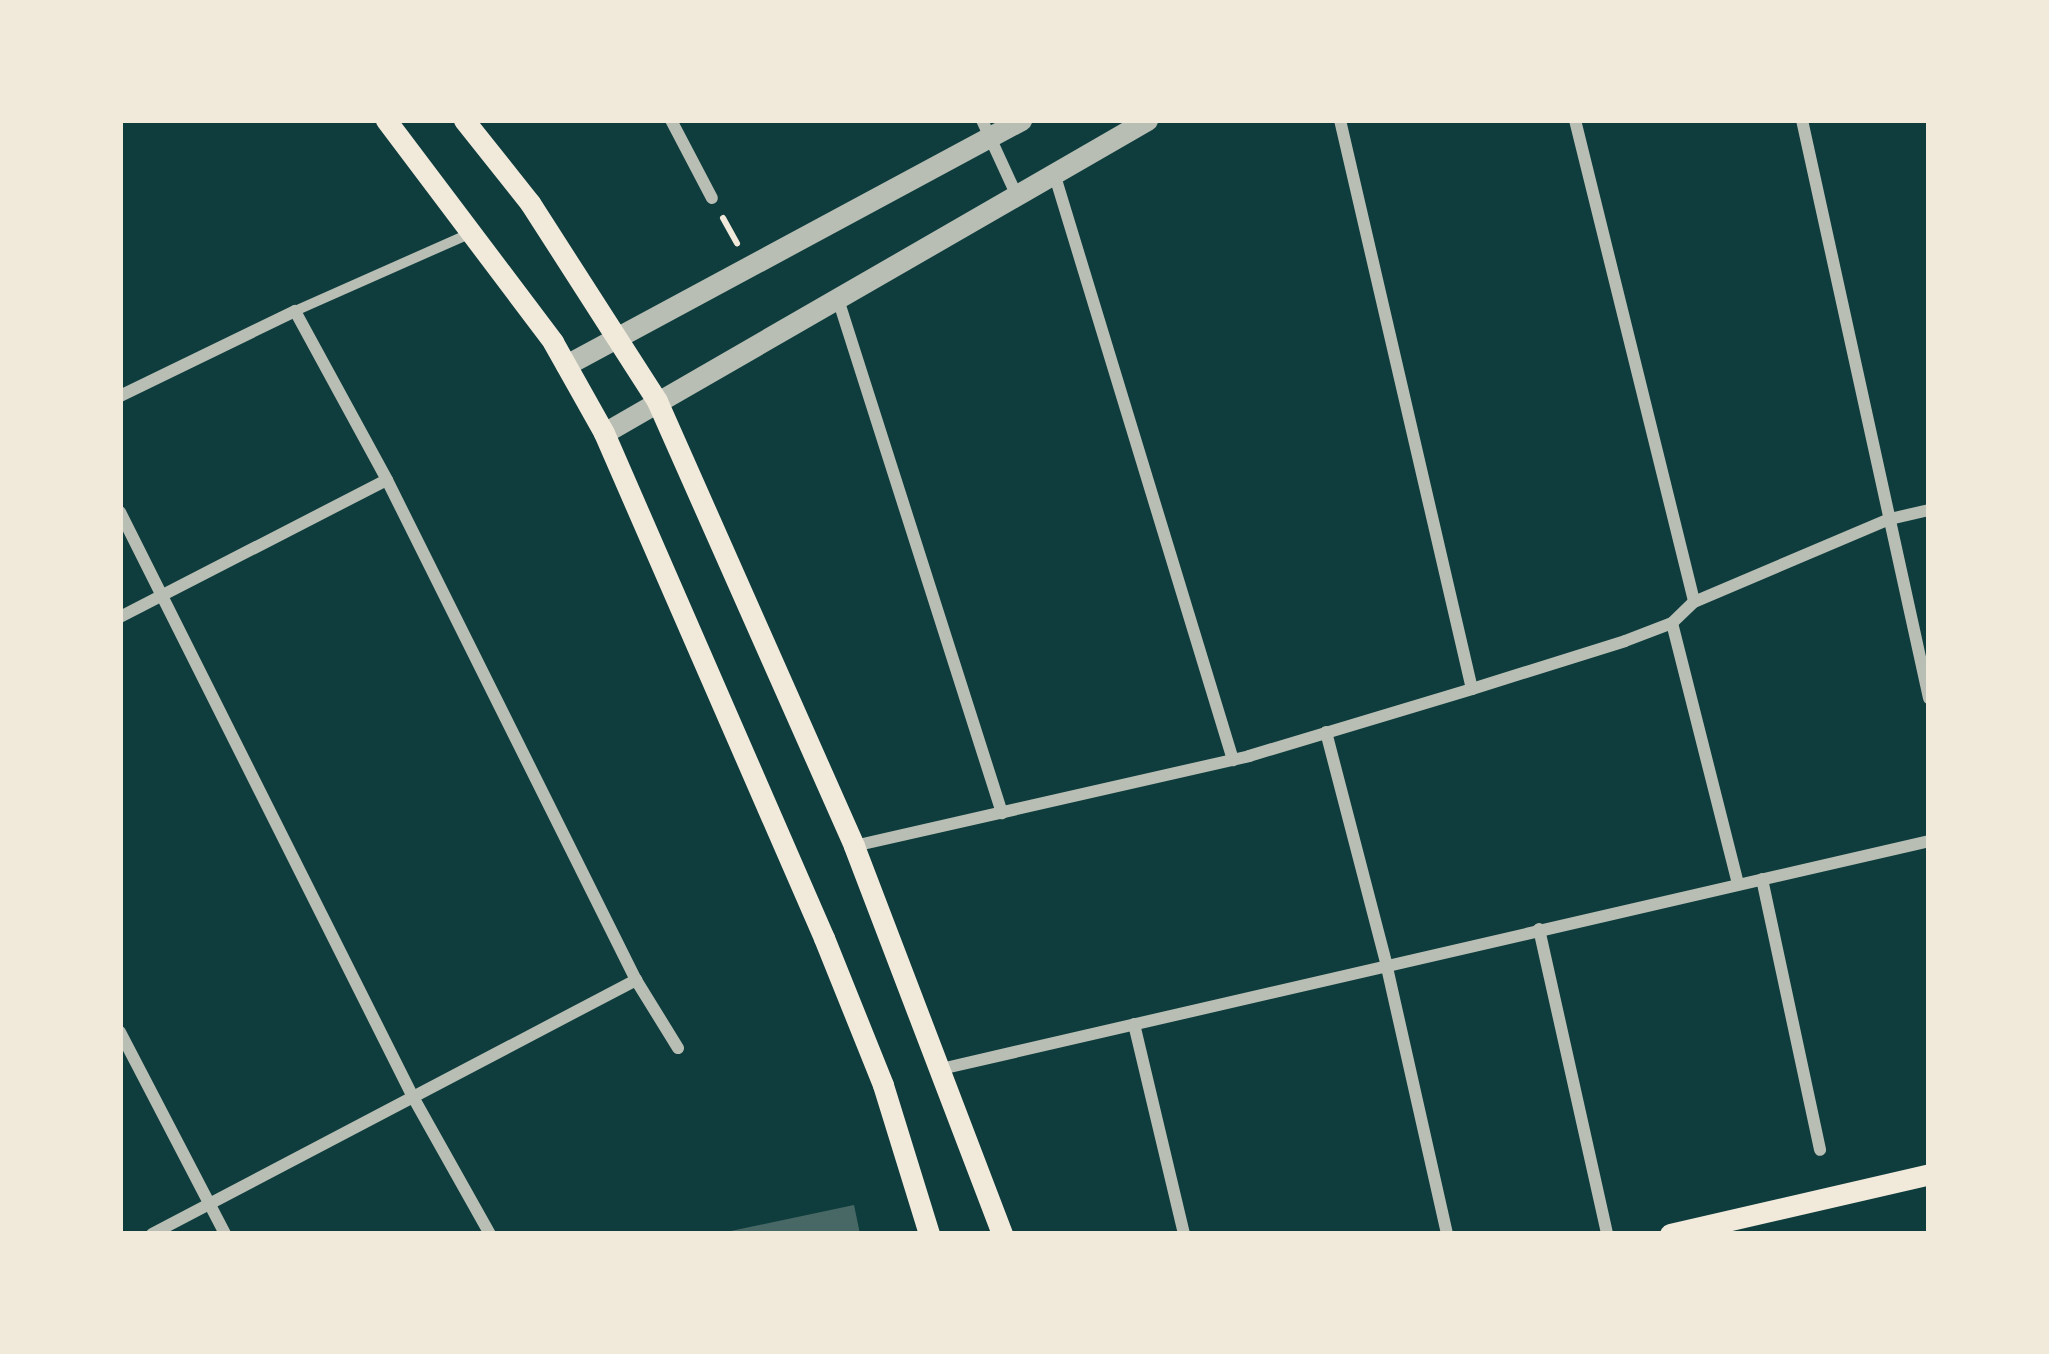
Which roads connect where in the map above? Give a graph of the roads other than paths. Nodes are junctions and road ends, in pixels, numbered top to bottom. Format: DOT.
graph roads {
  1 [pos="386,120"];
  2 [pos="464,120"];
  3 [pos="670,120"];
  4 [pos="1021,120"];
  5 [pos="1147,120"];
  6 [pos="1340,120"];
  7 [pos="1575,120"];
  8 [pos="1802,120"];
  9 [pos="985,129"];
  10 [pos="1054,172"];
  11 [pos="1016,194"];
  12 [pos="712,198"];
  13 [pos="471,233"];
  14 [pos="837,296"];
  15 [pos="295,311"];
  16 [pos="619,337"];
  17 [pos="566,365"];
  18 [pos="120,395"];
  19 [pos="656,401"];
  20 [pos="604,433"];
  21 [pos="387,480"];
  22 [pos="1929,510"];
  23 [pos="120,512"];
  24 [pos="1890,519"];
  25 [pos="163,595"];
  26 [pos="1694,602"];
  27 [pos="120,617"];
  28 [pos="1672,623"];
  29 [pos="1472,689"];
  30 [pos="1929,698"];
  31 [pos="1326,732"];
  32 [pos="1233,760"];
  33 [pos="1002,813"];
  34 [pos="1929,841"];
  35 [pos="854,846"];
  36 [pos="1762,879"];
  37 [pos="1738,884"];
  38 [pos="1539,929"];
  39 [pos="1386,963"];
  40 [pos="636,980"];
  41 [pos="1134,1024"];
  42 [pos="120,1032"];
  43 [pos="678,1048"];
  44 [pos="941,1069"];
  45 [pos="412,1097"];
  46 [pos="1820,1150"];
  47 [pos="1929,1174"];
  48 [pos="210,1204"];
  49 [pos="152,1234"];
  50 [pos="225,1234"];
  51 [pos="490,1234"];
  52 [pos="929,1234"];
  53 [pos="1002,1234"];
  54 [pos="1184,1234"];
  55 [pos="1447,1234"];
  56 [pos="1607,1234"];
  57 [pos="1670,1234"];
  1 -- 13 [label="main road"];
  2 -- 16 [label="main road"];
  3 -- 12 [label="street"];
  4 -- 9 [label="street"];
  5 -- 10 [label="street"];
  6 -- 29 [label="street"];
  7 -- 26 [label="street"];
  8 -- 24 [label="street"];
  9 -- 11 [label="street"];
  9 -- 16 [label="street"];
  10 -- 11 [label="street"];
  10 -- 32 [label="street"];
  11 -- 14 [label="street"];
  13 -- 15 [label="street"];
  13 -- 17 [label="main road"];
  14 -- 19 [label="street"];
  14 -- 33 [label="street"];
  15 -- 18 [label="street"];
  15 -- 21 [label="street"];
  16 -- 17 [label="street"];
  16 -- 19 [label="main road"];
  17 -- 20 [label="main road"];
  19 -- 20 [label="street"];
  19 -- 35 [label="main road"];
  20 -- 52 [label="main road"];
  21 -- 25 [label="street"];
  21 -- 40 [label="street"];
  22 -- 24 [label="street"];
  23 -- 25 [label="street"];
  24 -- 26 [label="street"];
  24 -- 30 [label="street"];
  25 -- 27 [label="street"];
  25 -- 45 [label="street"];
  26 -- 28 [label="street"];
  28 -- 29 [label="street"];
  28 -- 37 [label="street"];
  29 -- 31 [label="street"];
  31 -- 32 [label="street"];
  31 -- 39 [label="street"];
  32 -- 33 [label="street"];
  33 -- 35 [label="street"];
  34 -- 36 [label="street"];
  35 -- 44 [label="main road"];
  36 -- 37 [label="street"];
  36 -- 46 [label="street"];
  37 -- 38 [label="street"];
  38 -- 39 [label="street"];
  38 -- 56 [label="street"];
  39 -- 41 [label="street"];
  39 -- 55 [label="street"];
  40 -- 43 [label="street"];
  40 -- 45 [label="street"];
  41 -- 44 [label="street"];
  41 -- 54 [label="street"];
  42 -- 48 [label="street"];
  44 -- 53 [label="main road"];
  45 -- 48 [label="street"];
  45 -- 51 [label="street"];
  47 -- 57 [label="main road"];
  48 -- 49 [label="street"];
  48 -- 50 [label="street"];
}
